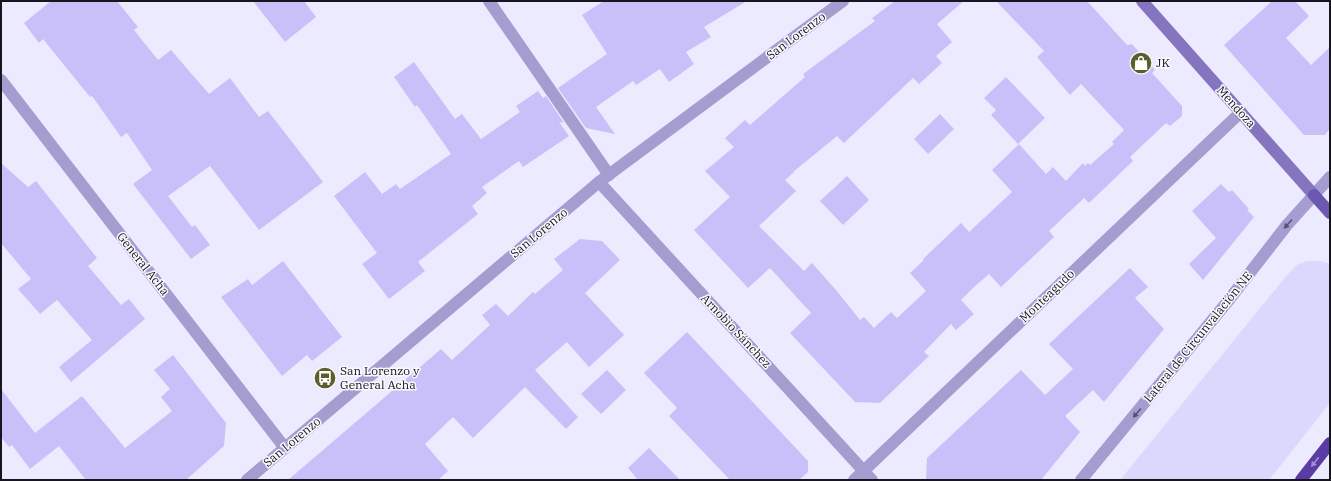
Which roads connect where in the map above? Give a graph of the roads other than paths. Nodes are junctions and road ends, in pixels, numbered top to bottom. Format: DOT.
graph roads {
  1 [pos="490,1"];
  2 [pos="843,1"];
  3 [pos="1142,1"];
  4 [pos="1,80"];
  5 [pos="1241,112"];
  6 [pos="1330,177"];
  7 [pos="604,178"];
  8 [pos="1314,195"];
  9 [pos="1330,213"];
  10 [pos="1330,443"];
  11 [pos="285,448"];
  12 [pos="864,471"];
  13 [pos="247,480"];
  14 [pos="854,480"];
  15 [pos="872,480"];
  16 [pos="1081,480"];
  17 [pos="1301,480"];
  1 -- 7 [label="street, Arnobio Sánchez"];
  2 -- 7 [label="street, San Lorenzo"];
  3 -- 5 [label="main road, Mendoza"];
  4 -- 11 [label="street, General Acha"];
  5 -- 8 [label="main road, Mendoza"];
  5 -- 12 [label="street, Monteagudo"];
  6 -- 8 [label="street, Lateral de Circunvalación NE"];
  7 -- 11 [label="street, San Lorenzo"];
  7 -- 12 [label="street, Arnobio Sánchez"];
  8 -- 9 [label="main road, Mendoza"];
  8 -- 16 [label="street, Lateral de Circunvalación NE, one-way"];
  10 -- 17 [label="highway, one-way"];
  11 -- 13 [label="street, San Lorenzo"];
  12 -- 14 [label="street, Monteagudo"];
  12 -- 15 [label="street, Arnobio Sánchez"];
}
